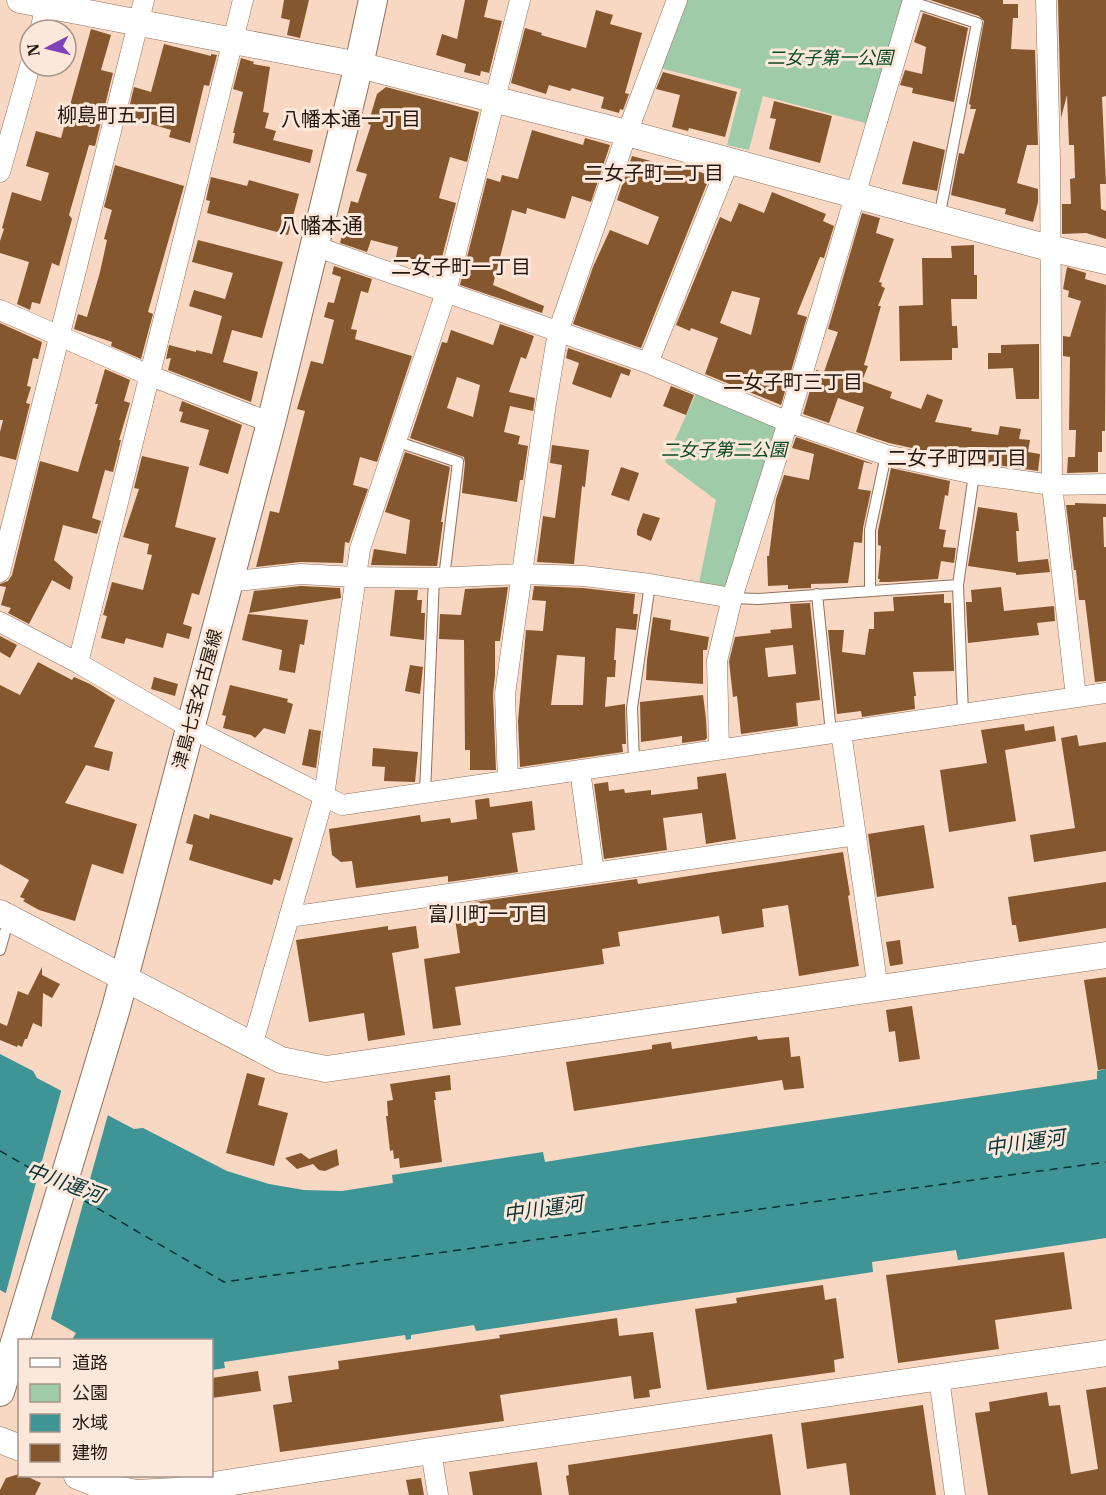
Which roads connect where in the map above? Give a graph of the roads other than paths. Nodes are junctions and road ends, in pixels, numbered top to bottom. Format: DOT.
graph roads {
  1 [pos="20,0"];
  2 [pos="243,0"];
  3 [pos="373,0"];
  4 [pos="520,0"];
  5 [pos="677,0"];
  6 [pos="1046,0"];
  7 [pos="913,1"];
  8 [pos="48,3"];
  9 [pos="142,11"];
  10 [pos="44,18"];
  11 [pos="233,41"];
  12 [pos="359,65"];
  13 [pos="27,78"];
  14 [pos="495,100"];
  15 [pos="627,134"];
  16 [pos="729,161"];
  17 [pos="0,172"];
  18 [pos="856,194"];
  19 [pos="939,218"];
  20 [pos="314,246"];
  21 [pos="1049,248"];
  22 [pos="1106,261"];
  23 [pos="446,292"];
  24 [pos="0,310"];
  25 [pos="558,332"];
  26 [pos="59,336"];
  27 [pos="648,363"];
  28 [pos="151,376"];
  29 [pos="271,423"];
  30 [pos="788,423"];
  31 [pos="395,441"];
  32 [pos="886,455"];
  33 [pos="974,474"];
  34 [pos="1106,484"];
  35 [pos="1052,485"];
  36 [pos="0,572"];
  37 [pos="523,574"];
  38 [pos="355,578"];
  39 [pos="439,578"];
  40 [pos="228,582"];
  41 [pos="650,584"];
  42 [pos="958,585"];
  43 [pos="870,590"];
  44 [pos="817,594"];
  45 [pos="732,598"];
  46 [pos="0,622"];
  47 [pos="78,663"];
  48 [pos="1106,693"];
  49 [pos="1076,697"];
  50 [pos="963,714"];
  51 [pos="189,727"];
  52 [pos="836,732"];
  53 [pos="719,749"];
  54 [pos="634,762"];
  55 [pos="580,770"];
  56 [pos="508,781"];
  57 [pos="425,793"];
  58 [pos="324,796"];
  59 [pos="856,835"];
  60 [pos="594,873"];
  61 [pos="5,915"];
  62 [pos="289,917"];
  63 [pos="0,950"];
  64 [pos="1106,955"];
  65 [pos="123,977"];
  66 [pos="878,989"];
  67 [pos="252,1046"];
  68 [pos="1106,1353"];
  69 [pos="939,1378"];
  70 [pos="0,1392"];
  71 [pos="0,1440"];
  72 [pos="18,1447"];
  73 [pos="431,1451"];
  74 [pos="80,1477"];
  75 [pos="150,1494"];
  76 [pos="438,1495"];
  77 [pos="955,1495"];
  1 -- 8 [label="street"];
  2 -- 11 [label="street"];
  3 -- 12 [label="main road, 津島七宝名古屋線"];
  4 -- 14 [label="street"];
  5 -- 15 [label="street"];
  6 -- 21 [label="street"];
  7 -- 18 [label="street"];
  7 -- 19 [label="lane"];
  8 -- 9 [label="street"];
  8 -- 10 [label="street"];
  9 -- 11 [label="street"];
  9 -- 26 [label="street"];
  11 -- 12 [label="street"];
  11 -- 28 [label="street"];
  12 -- 14 [label="street"];
  12 -- 20 [label="main road, 津島七宝名古屋線"];
  13 -- 17 [label="street"];
  14 -- 15 [label="street"];
  14 -- 23 [label="street"];
  15 -- 16 [label="street"];
  15 -- 25 [label="street"];
  16 -- 18 [label="street"];
  16 -- 27 [label="street"];
  18 -- 19 [label="street"];
  18 -- 30 [label="street"];
  19 -- 21 [label="street"];
  20 -- 23 [label="street"];
  20 -- 29 [label="main road, 津島七宝名古屋線"];
  21 -- 22 [label="street"];
  21 -- 35 [label="street"];
  23 -- 25 [label="street"];
  23 -- 31 [label="street"];
  24 -- 26 [label="street"];
  25 -- 27 [label="street"];
  25 -- 37 [label="street"];
  26 -- 28 [label="street"];
  26 -- 36 [label="street"];
  27 -- 30 [label="street"];
  28 -- 29 [label="street"];
  28 -- 47 [label="street"];
  29 -- 40 [label="main road, 津島七宝名古屋線"];
  30 -- 32 [label="street"];
  30 -- 45 [label="street"];
  31 -- 38 [label="street"];
  31 -- 39 [label="lane"];
  32 -- 33 [label="street"];
  32 -- 43 [label="lane"];
  33 -- 35 [label="street"];
  33 -- 42 [label="lane"];
  34 -- 35 [label="street"];
  35 -- 49 [label="street"];
  37 -- 39 [label="street"];
  37 -- 41 [label="street"];
  37 -- 56 [label="street"];
  38 -- 39 [label="street"];
  38 -- 40 [label="street"];
  38 -- 58 [label="street"];
  39 -- 57 [label="lane"];
  40 -- 51 [label="main road, 津島七宝名古屋線"];
  41 -- 45 [label="street"];
  41 -- 54 [label="lane"];
  42 -- 43 [label="lane"];
  42 -- 50 [label="lane"];
  43 -- 44 [label="lane"];
  44 -- 45 [label="lane"];
  44 -- 52 [label="lane"];
  45 -- 53 [label="street"];
  46 -- 47 [label="street"];
  47 -- 51 [label="street"];
  48 -- 49 [label="street"];
  49 -- 50 [label="street"];
  50 -- 52 [label="street"];
  51 -- 58 [label="street"];
  51 -- 65 [label="main road, 津島七宝名古屋線"];
  52 -- 53 [label="street"];
  52 -- 59 [label="street"];
  53 -- 54 [label="street"];
  54 -- 55 [label="street"];
  55 -- 56 [label="street"];
  55 -- 60 [label="street"];
  56 -- 57 [label="street"];
  57 -- 58 [label="street"];
  58 -- 62 [label="street"];
  59 -- 60 [label="street"];
  59 -- 66 [label="street"];
  60 -- 62 [label="street"];
  61 -- 63 [label="lane"];
  61 -- 65 [label="street"];
  62 -- 67 [label="street"];
  64 -- 66 [label="street"];
  65 -- 67 [label="street"];
  65 -- 70 [label="main road, 津島七宝名古屋線"];
  66 -- 67 [label="street"];
  68 -- 69 [label="street"];
  69 -- 73 [label="street"];
  69 -- 77 [label="street"];
  71 -- 72 [label="street"];
  73 -- 75 [label="street"];
  73 -- 76 [label="street"];
  74 -- 75 [label="street"];
}
